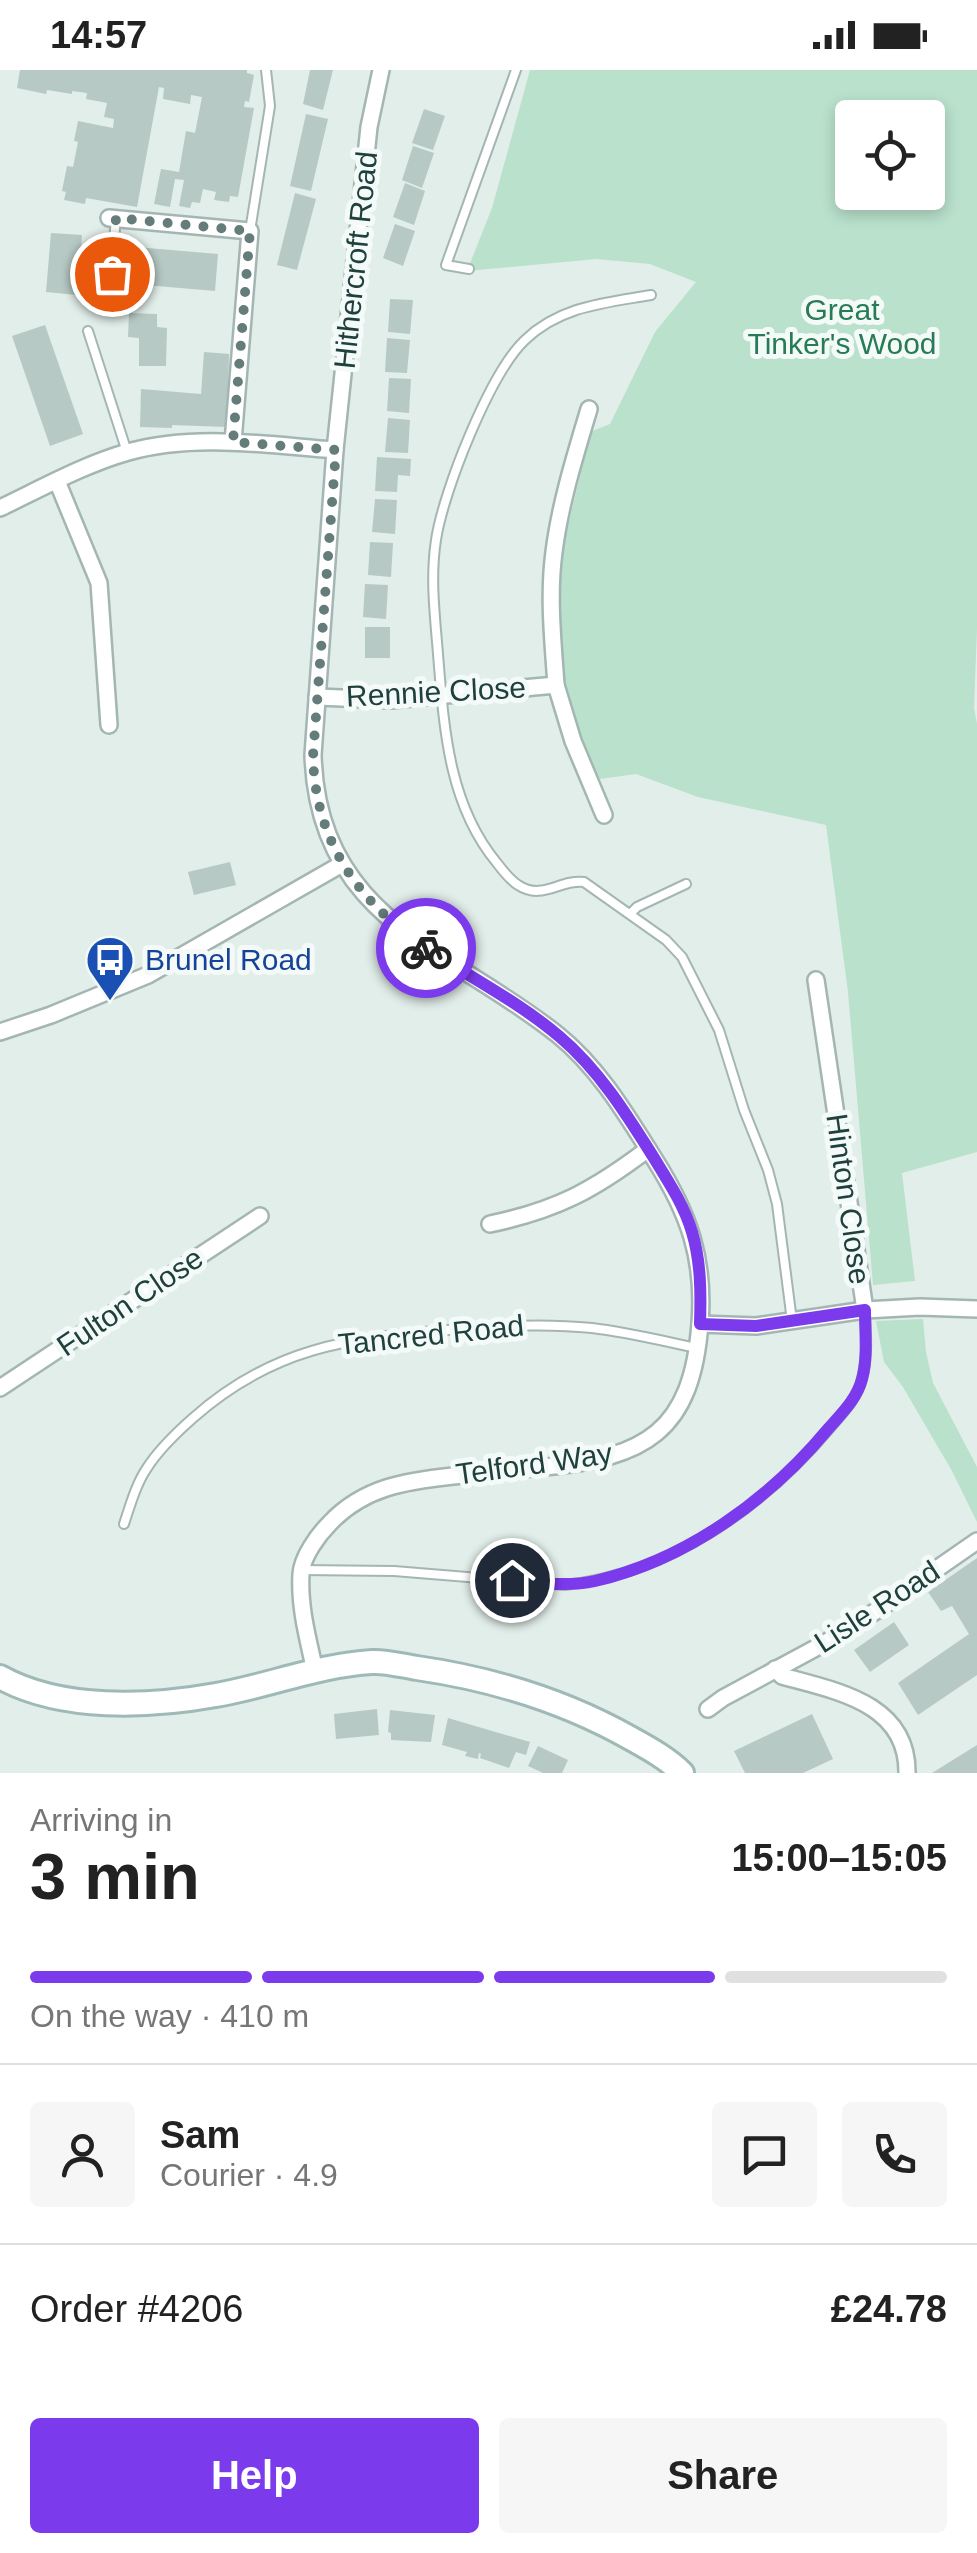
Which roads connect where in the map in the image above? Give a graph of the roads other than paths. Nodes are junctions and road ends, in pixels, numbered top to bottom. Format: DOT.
graph roads {
  1 [pos="266,70"];
  2 [pos="381,70"];
  3 [pos="516,70"];
  4 [pos="113,218"];
  5 [pos="250,231"];
  6 [pos="469,269"];
  7 [pos="112,274"];
  8 [pos="651,295"];
  9 [pos="88,332"];
  10 [pos="589,409"];
  11 [pos="233,442"];
  12 [pos="336,450"];
  13 [pos="127,452"];
  14 [pos="57,480"];
  15 [pos="0,508"];
  16 [pos="556,684"];
  17 [pos="442,695"];
  18 [pos="317,698"];
  19 [pos="109,725"];
  20 [pos="604,815"];
  21 [pos="342,864"];
  22 [pos="686,884"];
  23 [pos="630,914"];
  24 [pos="816,980"];
  25 [pos="0,1032"];
  26 [pos="648,1149"];
  27 [pos="260,1216"];
  28 [pos="490,1224"];
  29 [pos="977,1309"];
  30 [pos="865,1310"];
  31 [pos="792,1321"];
  32 [pos="700,1324"];
  33 [pos="698,1348"];
  34 [pos="0,1388"];
  35 [pos="124,1524"];
  36 [pos="977,1540"];
  37 [pos="301,1570"];
  38 [pos="775,1669"];
  39 [pos="316,1671"];
  40 [pos="0,1676"];
  41 [pos="708,1708"];
  42 [pos="682,1773"];
  43 [pos="907,1773"];
  1 -- 5 [label="lane"];
  2 -- 12 [label="street, Hithercroft Road"];
  3 -- 6 [label="lane"];
  4 -- 5 [label="street"];
  4 -- 7 [label="lane"];
  5 -- 11 [label="street"];
  8 -- 17 [label="lane"];
  9 -- 13 [label="lane"];
  10 -- 16 [label="street, Rennie Close"];
  11 -- 12 [label="street"];
  11 -- 13 [label="street"];
  12 -- 18 [label="street, Telford Way"];
  13 -- 14 [label="street"];
  14 -- 15 [label="street"];
  14 -- 19 [label="street"];
  16 -- 17 [label="street, Rennie Close"];
  16 -- 20 [label="street, Rennie Close"];
  17 -- 18 [label="street, Rennie Close"];
  17 -- 23 [label="lane"];
  18 -- 21 [label="street, Telford Way"];
  21 -- 25 [label="street"];
  21 -- 26 [label="street, Telford Way"];
  22 -- 23 [label="lane"];
  23 -- 31 [label="lane"];
  24 -- 30 [label="street, Hinton Close"];
  26 -- 28 [label="street"];
  26 -- 32 [label="street, Telford Way"];
  27 -- 34 [label="street, Fulton Close"];
  29 -- 30 [label="street"];
  30 -- 31 [label="street"];
  30 -- 37 [label="lane, Hinton Close"];
  31 -- 32 [label="street"];
  32 -- 33 [label="street, Telford Way"];
  33 -- 35 [label="lane, Tancred Road"];
  33 -- 37 [label="street, Telford Way"];
  36 -- 38 [label="street, Lisle Road"];
  37 -- 39 [label="street"];
  38 -- 41 [label="street, Lisle Road"];
  38 -- 43 [label="street, Lisle Road"];
  39 -- 40 [label="street"];
  39 -- 42 [label="street"];
}
